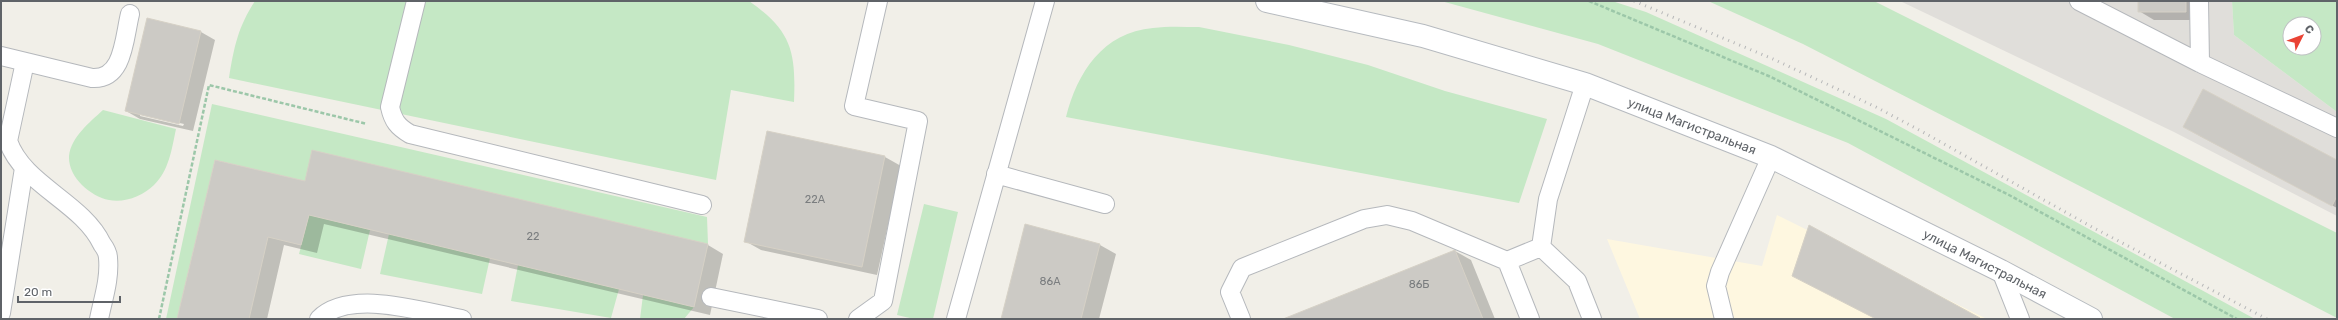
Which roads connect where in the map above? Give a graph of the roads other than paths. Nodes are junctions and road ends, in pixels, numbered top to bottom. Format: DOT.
graph roads {
  1 [pos="416,1"];
  2 [pos="878,1"];
  3 [pos="1046,1"];
  4 [pos="1267,1"];
  5 [pos="2199,1"];
  6 [pos="2086,3"];
  7 [pos="130,14"];
  8 [pos="1,56"];
  9 [pos="25,62"];
  10 [pos="2200,63"];
  11 [pos="1585,84"];
  12 [pos="2337,128"];
  13 [pos="1771,157"];
  14 [pos="24,168"];
  15 [pos="996,174"];
  16 [pos="1105,204"];
  17 [pos="702,205"];
  18 [pos="1542,247"];
  19 [pos="1507,261"];
  20 [pos="2001,271"];
  21 [pos="711,297"];
  22 [pos="1,313"];
  23 [pos="99,319"];
  24 [pos="319,319"];
  25 [pos="462,319"];
  26 [pos="818,319"];
  27 [pos="858,319"];
  28 [pos="956,319"];
  29 [pos="1241,319"];
  30 [pos="1530,319"];
  31 [pos="1592,319"];
  32 [pos="1724,319"];
  33 [pos="2020,319"];
  34 [pos="2091,319"];
  1 -- 17 [label="lane"];
  2 -- 27 [label="lane"];
  3 -- 15 [label="lane"];
  4 -- 11 [label="main road, улица Магистральная"];
  5 -- 10 [label="lane"];
  6 -- 10 [label="lane"];
  7 -- 9 [label="lane"];
  8 -- 9 [label="lane"];
  9 -- 14 [label="lane"];
  10 -- 12 [label="lane"];
  11 -- 13 [label="main road, улица Магистральная"];
  11 -- 18 [label="lane"];
  13 -- 20 [label="main road, улица Магистральная"];
  13 -- 32 [label="lane"];
  14 -- 22 [label="lane"];
  14 -- 23 [label="lane"];
  15 -- 16 [label="lane"];
  15 -- 28 [label="lane"];
  18 -- 19 [label="lane"];
  18 -- 31 [label="lane"];
  19 -- 29 [label="lane"];
  19 -- 30 [label="lane"];
  20 -- 33 [label="lane"];
  20 -- 34 [label="main road, улица Магистральная"];
  21 -- 26 [label="lane"];
  24 -- 25 [label="lane"];
}
